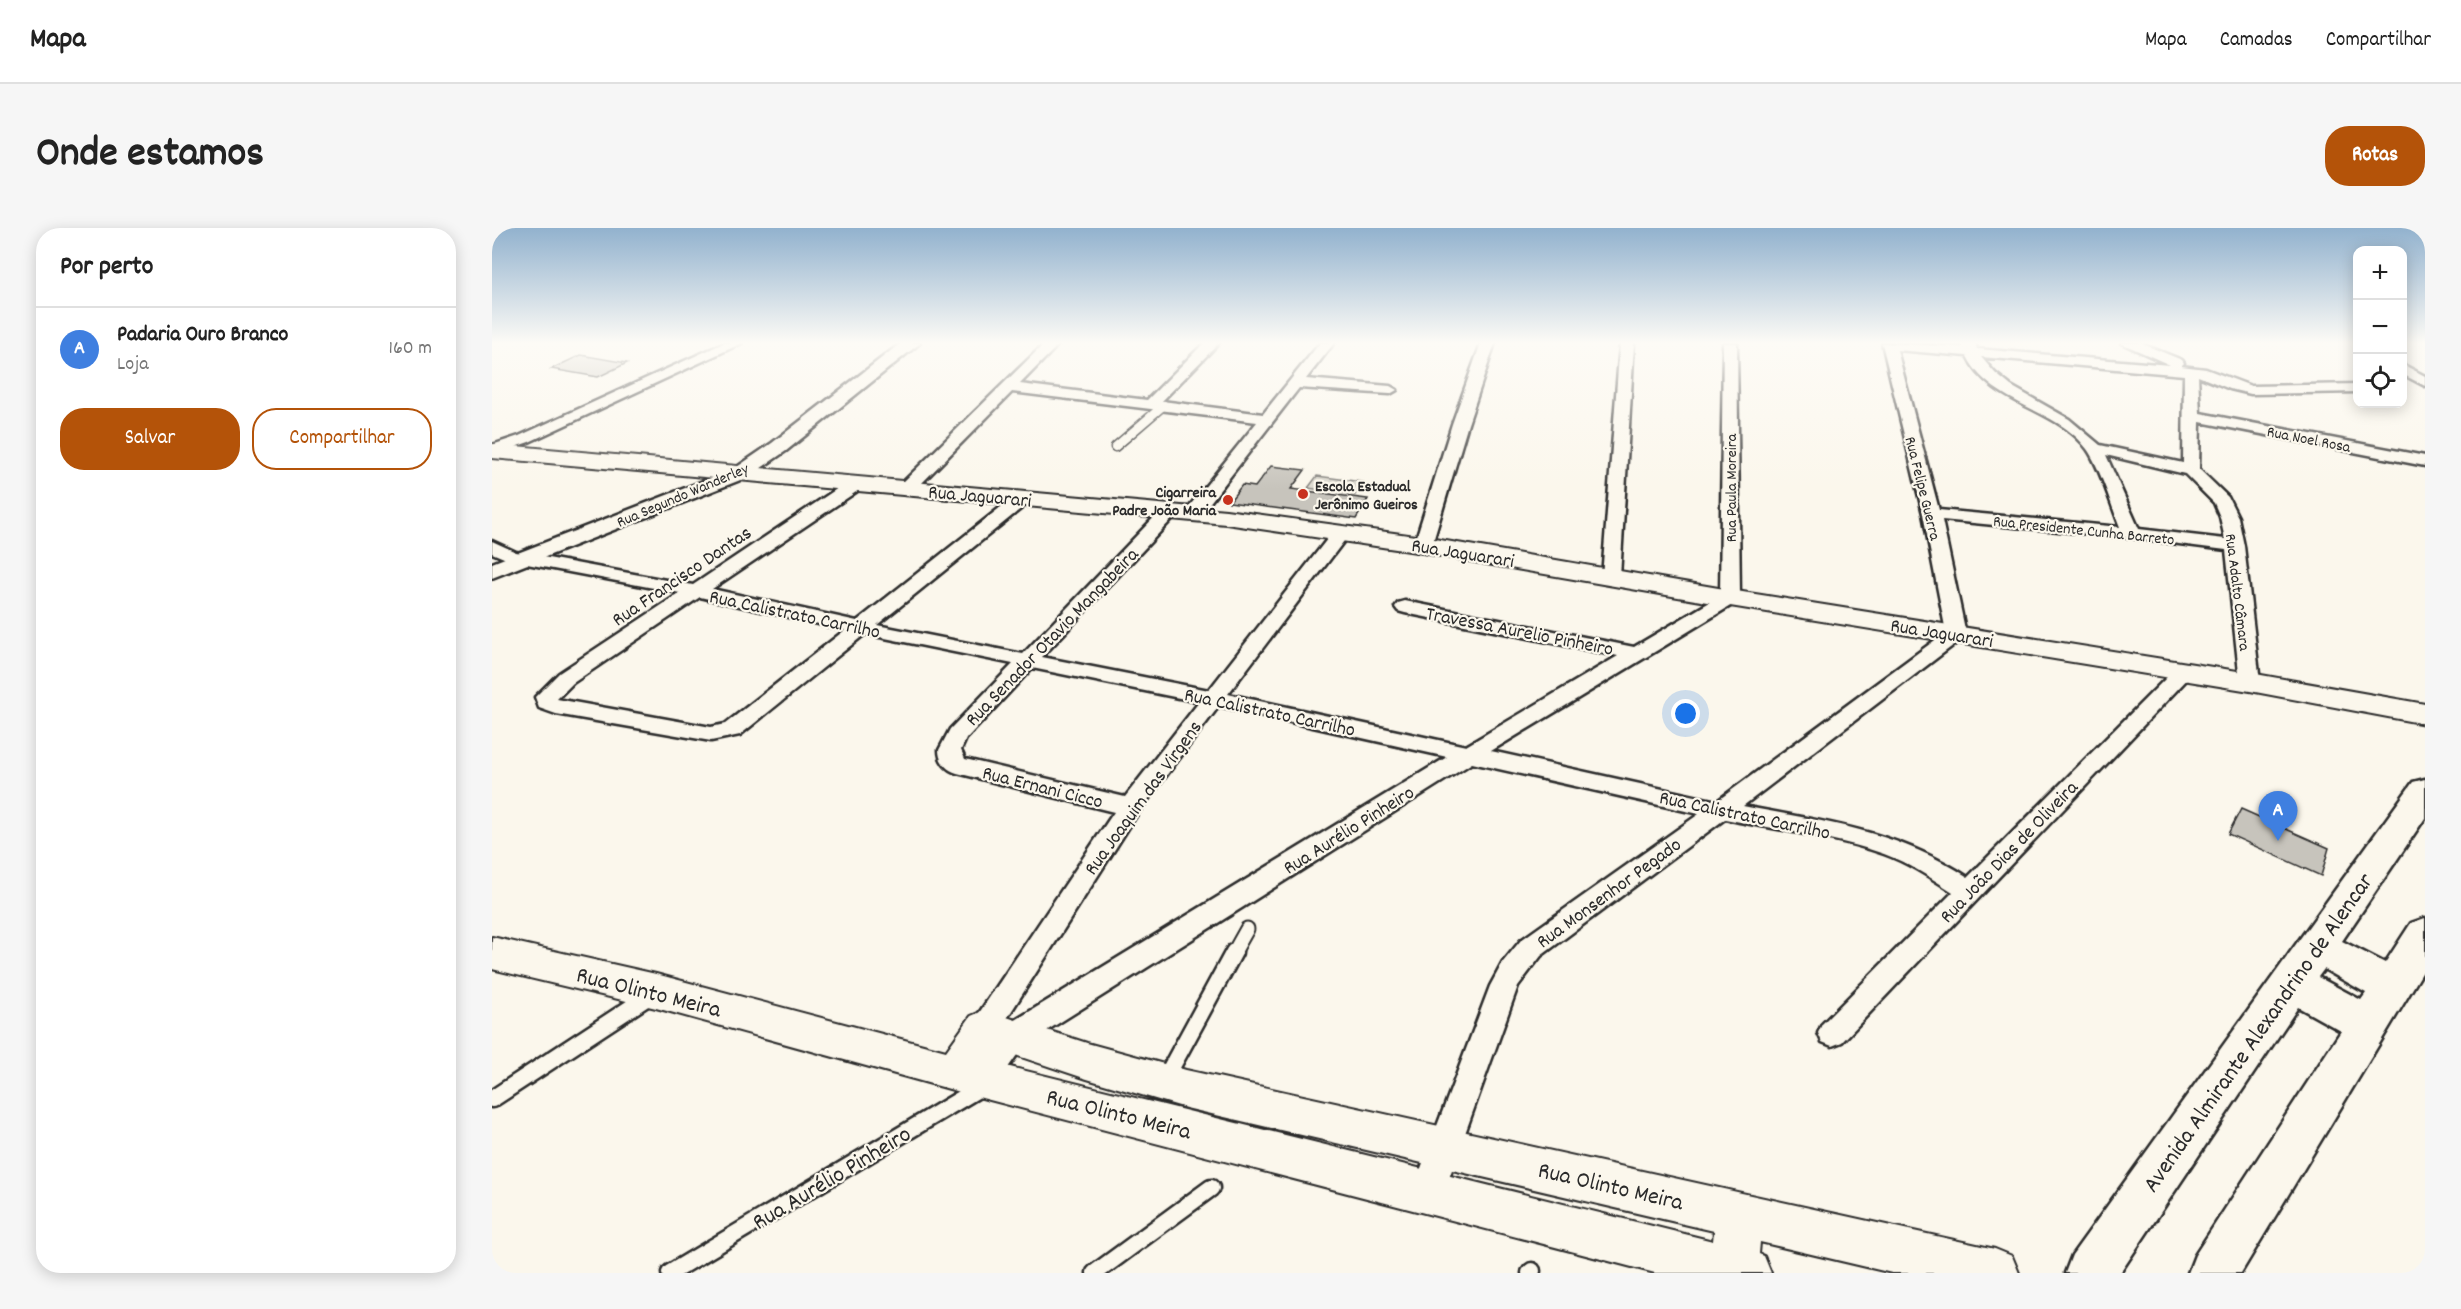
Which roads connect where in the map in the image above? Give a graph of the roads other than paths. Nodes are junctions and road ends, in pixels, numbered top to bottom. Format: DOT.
graph roads {
  1 [pos="618,392"];
  2 [pos="850,392"];
  3 [pos="1005,392"];
  4 [pos="1051,392"];
  5 [pos="1169,392"];
  6 [pos="1289,392"];
  7 [pos="1471,392"];
  8 [pos="1624,392"];
  9 [pos="1730,392"];
  10 [pos="1901,392"];
  11 [pos="2014,392"];
  12 [pos="2195,392"];
  13 [pos="1158,404"];
  14 [pos="2193,416"];
  15 [pos="1268,419"];
  16 [pos="1115,447"];
  17 [pos="2095,448"];
  18 [pos="492,450"];
  19 [pos="2425,461"];
  20 [pos="2191,470"];
  21 [pos="741,473"];
  22 [pos="856,484"];
  23 [pos="908,488"];
  24 [pos="1022,499"];
  25 [pos="1181,512"];
  26 [pos="1932,514"];
  27 [pos="1341,533"];
  28 [pos="2132,533"];
  29 [pos="1423,545"];
  30 [pos="492,546"];
  31 [pos="2235,546"];
  32 [pos="523,558"];
  33 [pos="492,571"];
  34 [pos="1611,577"];
  35 [pos="697,591"];
  36 [pos="1730,598"];
  37 [pos="1405,607"];
  38 [pos="863,628"];
  39 [pos="1956,634"];
  40 [pos="1635,653"];
  41 [pos="1026,661"];
  42 [pos="2185,671"];
  43 [pos="2250,681"];
  44 [pos="1214,698"];
  45 [pos="2425,714"];
  46 [pos="1468,754"];
  47 [pos="957,765"];
  48 [pos="2425,791"];
  49 [pos="1130,807"];
  50 [pos="1721,810"];
  51 [pos="1969,890"];
  52 [pos="1247,929"];
  53 [pos="2425,934"];
  54 [pos="2317,946"];
  55 [pos="492,953"];
  56 [pos="2291,982"];
  57 [pos="2392,987"];
  58 [pos="656,991"];
  59 [pos="2367,1025"];
  60 [pos="999,1032"];
  61 [pos="1832,1033"];
  62 [pos="977,1077"];
  63 [pos="1163,1083"];
  64 [pos="492,1098"];
  65 [pos="1445,1147"];
  66 [pos="1211,1188"];
  67 [pos="1428,1192"];
  68 [pos="1739,1214"];
  69 [pos="1741,1271"];
  70 [pos="670,1273"];
  71 [pos="1095,1273"];
  72 [pos="1995,1273"];
  73 [pos="2090,1273"];
  74 [pos="2213,1273"];
  1 -- 18 [label="street"];
  2 -- 21 [label="street, Rua Segundo Wanderley"];
  3 -- 23 [label="street"];
  4 -- 13 [label="street"];
  5 -- 13 [label="street"];
  6 -- 15 [label="street, Rua Senador Otavio Mangabeira"];
  7 -- 29 [label="street"];
  8 -- 34 [label="street"];
  9 -- 36 [label="street, Rua Paula Moreira"];
  10 -- 26 [label="street, Rua Felipe Guerra"];
  11 -- 17 [label="street"];
  12 -- 14 [label="street"];
  13 -- 15 [label="street"];
  13 -- 16 [label="lane"];
  14 -- 19 [label="street, Rua Noel Rosa"];
  14 -- 20 [label="street"];
  15 -- 25 [label="street, Rua Senador Otavio Mangabeira"];
  17 -- 20 [label="street"];
  17 -- 28 [label="street"];
  18 -- 21 [label="main road, Rua Jaguarari"];
  20 -- 31 [label="street, Rua Adalto Câmara"];
  21 -- 22 [label="main road, Rua Jaguarari"];
  21 -- 32 [label="street, Rua Segundo Wanderley"];
  22 -- 23 [label="main road, Rua Jaguarari"];
  22 -- 35 [label="street, Rua Francisco Dantas"];
  23 -- 24 [label="main road, Rua Jaguarari"];
  24 -- 25 [label="main road, Rua Jaguarari"];
  24 -- 38 [label="street"];
  25 -- 27 [label="main road, Rua Jaguarari"];
  25 -- 41 [label="street, Rua Senador Otavio Mangabeira"];
  26 -- 28 [label="street, Rua Presidente Cunha Barreto"];
  26 -- 39 [label="street, Rua Felipe Guerra"];
  27 -- 29 [label="main road, Rua Jaguarari"];
  27 -- 44 [label="street, Rua Joaquim das Virgens"];
  28 -- 31 [label="street, Rua Presidente Cunha Barreto"];
  29 -- 34 [label="main road, Rua Jaguarari"];
  30 -- 32 [label="street, Rua Calistrato Carrilho"];
  31 -- 43 [label="street, Rua Adalto Câmara"];
  32 -- 33 [label="street, Rua Segundo Wanderley"];
  32 -- 35 [label="street, Rua Calistrato Carrilho"];
  34 -- 36 [label="main road, Rua Jaguarari"];
  35 -- 38 [label="street, Rua Calistrato Carrilho"];
  35 -- 38 [label="street, Rua Francisco Dantas"];
  36 -- 39 [label="main road, Rua Jaguarari"];
  36 -- 40 [label="street, Rua Aurélio Pinheiro"];
  37 -- 40 [label="street, Travessa Aurelio Pinheiro"];
  38 -- 41 [label="street, Rua Calistrato Carrilho"];
  39 -- 42 [label="main road, Rua Jaguarari"];
  39 -- 50 [label="street, Rua Monsenhor Pegado"];
  40 -- 46 [label="street, Rua Aurélio Pinheiro"];
  41 -- 44 [label="street, Rua Calistrato Carrilho"];
  41 -- 47 [label="street, Rua Senador Otavio Mangabeira"];
  42 -- 43 [label="main road, Rua Jaguarari"];
  42 -- 51 [label="street, Rua João Dias de Oliveira"];
  43 -- 45 [label="main road, Rua Jaguarari"];
  44 -- 46 [label="street, Rua Calistrato Carrilho"];
  44 -- 49 [label="street, Rua Joaquim das Virgens"];
  46 -- 50 [label="street, Rua Calistrato Carrilho"];
  46 -- 60 [label="street, Rua Aurélio Pinheiro"];
  47 -- 49 [label="street, Rua Ernani Cicco"];
  48 -- 54 [label="main road, Avenida Almirante Alexandrino de Alencar"];
  49 -- 60 [label="street, Rua Joaquim das Virgens"];
  50 -- 51 [label="street, Rua Calistrato Carrilho"];
  50 -- 65 [label="street, Rua Monsenhor Pegado"];
  51 -- 61 [label="street, Rua João Dias de Oliveira"];
  52 -- 63 [label="lane"];
  53 -- 57 [label="main road"];
  54 -- 56 [label="main road, Avenida Almirante Alexandrino de Alencar"];
  54 -- 57 [label="main road"];
  55 -- 58 [label="main road, Rua Olinto Meira"];
  56 -- 59 [label="main road"];
  56 -- 73 [label="main road, Avenida Almirante Alexandrino de Alencar"];
  57 -- 59 [label="main road"];
  58 -- 62 [label="main road, Rua Olinto Meira"];
  58 -- 64 [label="lane"];
  59 -- 74 [label="main road"];
  60 -- 62 [label="main road, Rua Joaquim das Virgens"];
  60 -- 63 [label="main road, Rua Olinto Meira"];
  62 -- 67 [label="main road, Rua Olinto Meira"];
  62 -- 70 [label="lane, Rua Aurélio Pinheiro"];
  63 -- 65 [label="main road, Rua Olinto Meira"];
  65 -- 67 [label="street, Rua Monsenhor Pegado"];
  65 -- 68 [label="main road, Rua Olinto Meira"];
  66 -- 71 [label="lane"];
  67 -- 69 [label="main road, Rua Olinto Meira"];
  68 -- 69 [label="main road"];
  68 -- 72 [label="main road, Rua Olinto Meira"];
}
